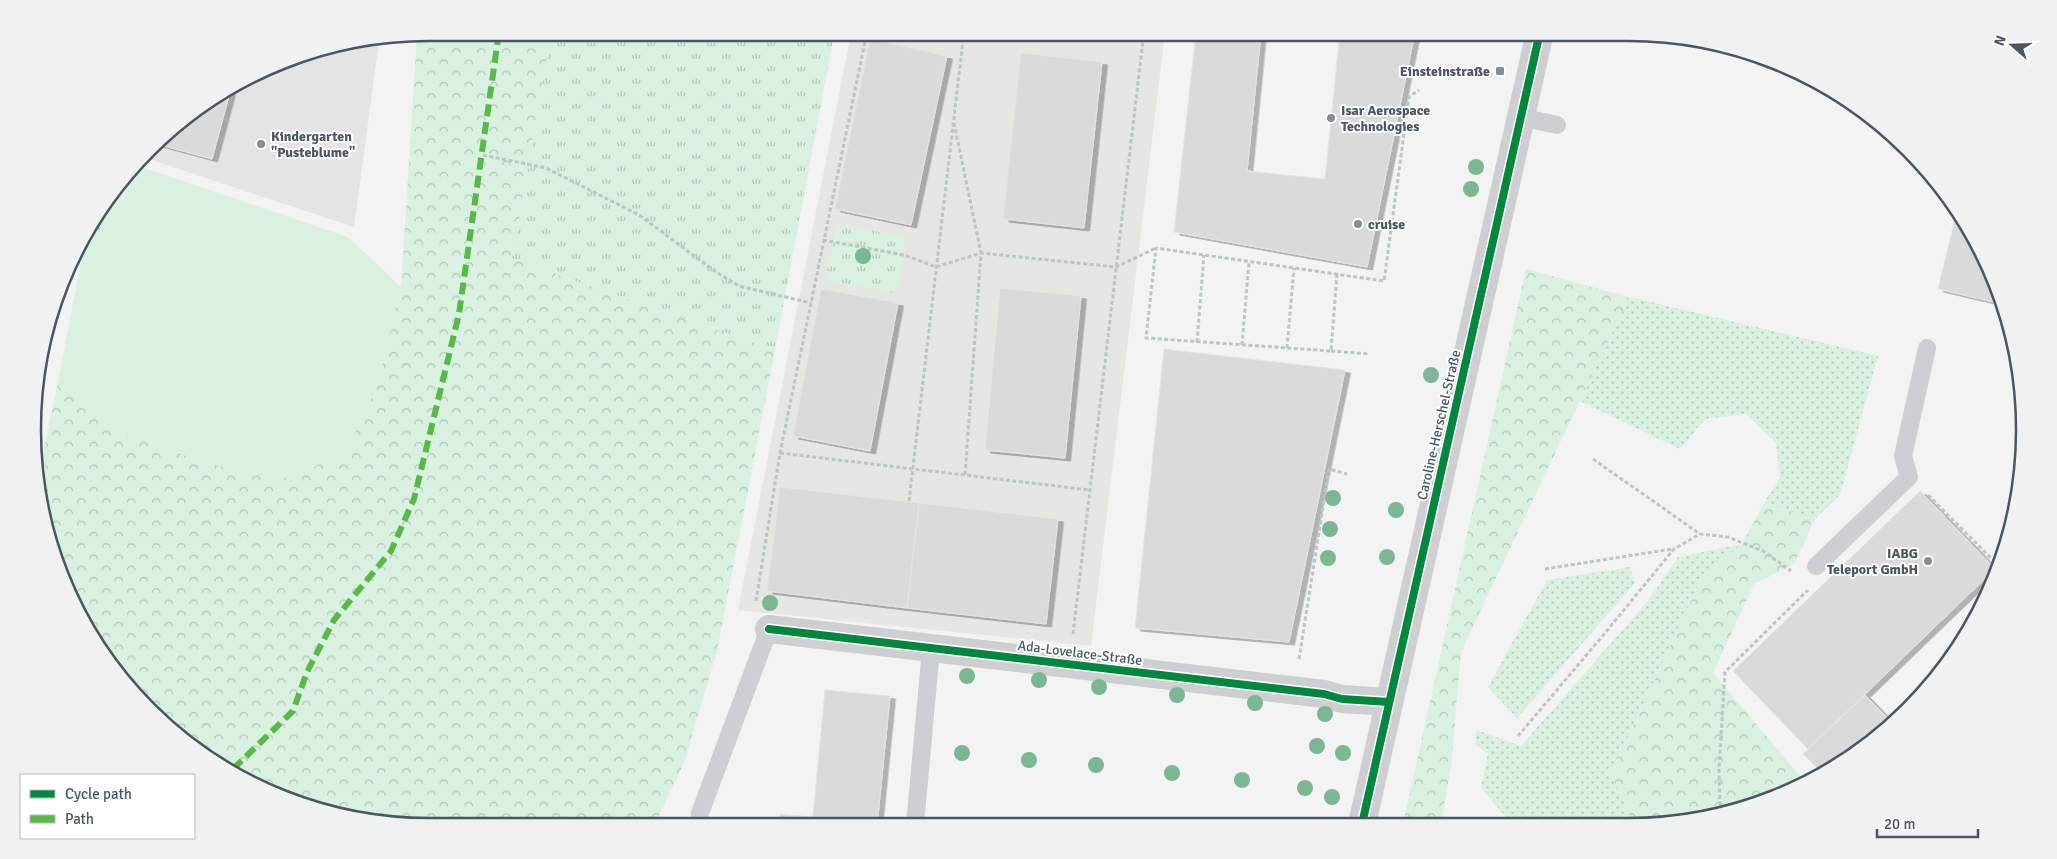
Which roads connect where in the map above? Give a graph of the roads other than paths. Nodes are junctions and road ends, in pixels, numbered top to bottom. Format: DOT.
graph roads {
  1 [pos="1538,41"];
  2 [pos="1521,117"];
  3 [pos="1557,125"];
  4 [pos="1927,348"];
  5 [pos="1816,566"];
  6 [pos="769,629"];
  7 [pos="931,648"];
  8 [pos="1389,702"];
  9 [pos="700,818"];
  10 [pos="916,818"];
  11 [pos="1363,818"];
  1 -- 2 [label="street, Caroline-Herschel-Straße"];
  2 -- 3 [label="lane"];
  2 -- 8 [label="street, Caroline-Herschel-Straße"];
  4 -- 5 [label="lane"];
  6 -- 7 [label="street, Ada-Lovelace-Straße"];
  6 -- 9 [label="lane"];
  7 -- 8 [label="street, Ada-Lovelace-Straße"];
  7 -- 10 [label="lane"];
  8 -- 11 [label="street, Caroline-Herschel-Straße"];
}
